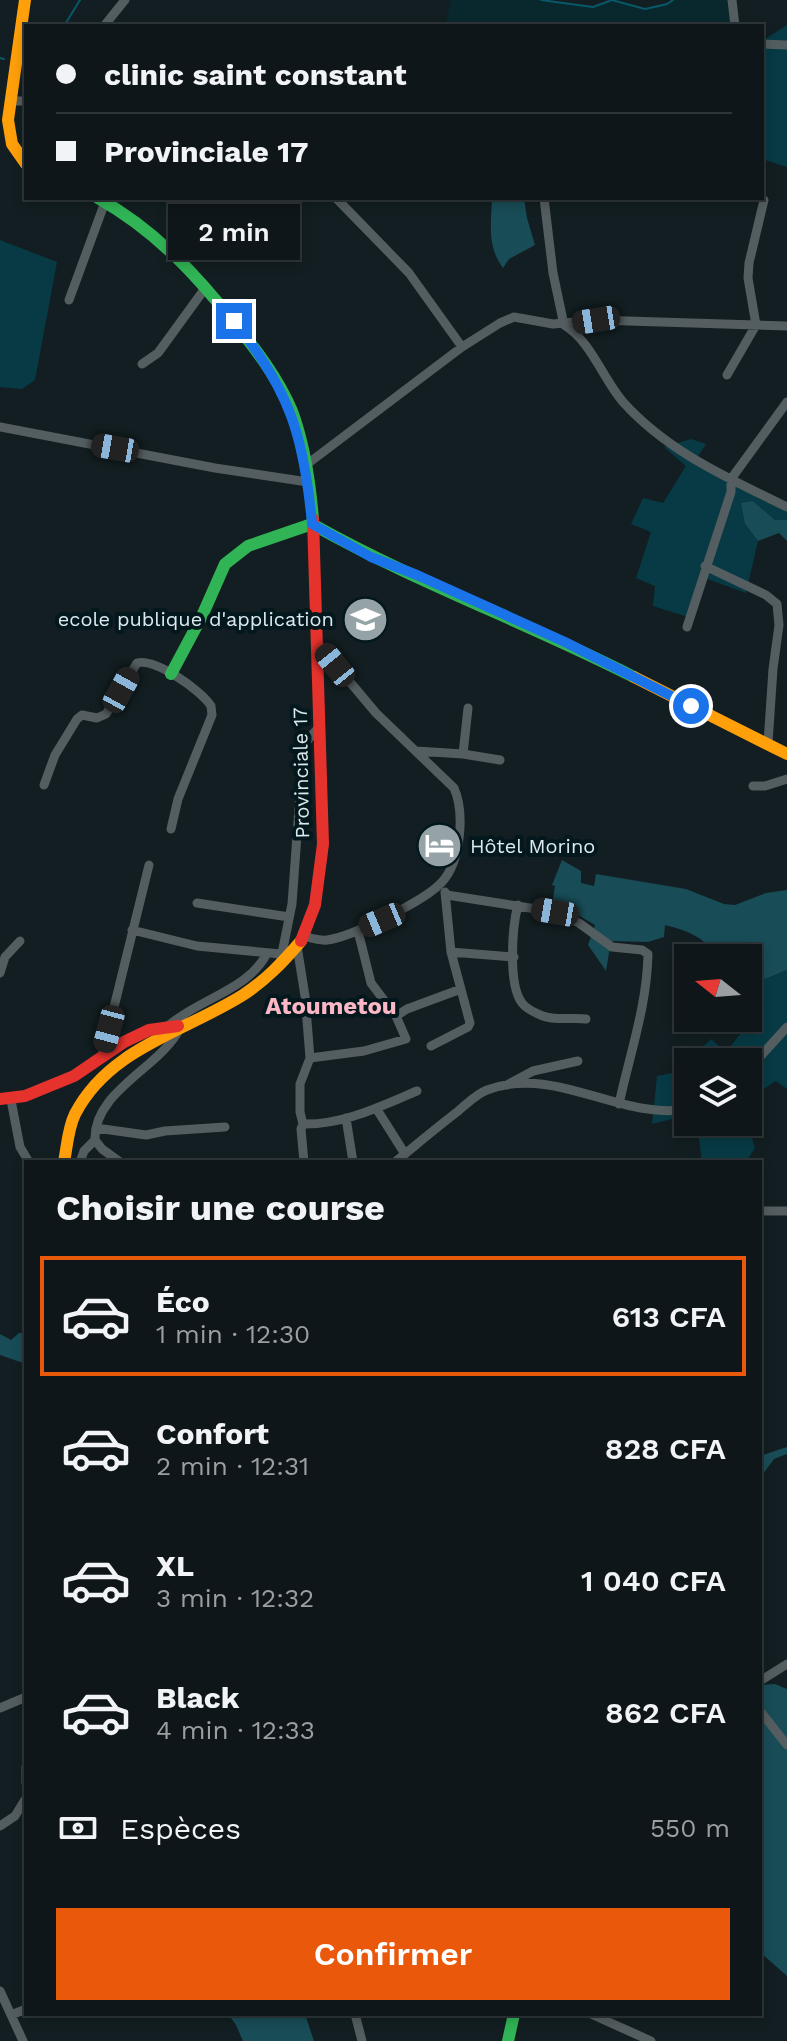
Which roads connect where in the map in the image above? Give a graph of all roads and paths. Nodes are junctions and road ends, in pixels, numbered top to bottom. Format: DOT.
graph roads {
  1 [pos="25,0"];
  2 [pos="125,0"];
  3 [pos="732,0"];
  4 [pos="106,24"];
  5 [pos="735,24"];
  6 [pos="764,44"];
  7 [pos="787,45"];
  8 [pos="10,101"];
  9 [pos="24,101"];
  10 [pos="4,120"];
  11 [pos="4,141"];
  12 [pos="24,162"];
  13 [pos="101,200"];
  14 [pos="338,200"];
  15 [pos="544,200"];
  16 [pos="764,200"];
  17 [pos="206,287"];
  18 [pos="69,300"];
  19 [pos="564,325"];
  20 [pos="756,325"];
  21 [pos="787,326"];
  22 [pos="462,347"];
  23 [pos="142,364"];
  24 [pos="727,375"];
  25 [pos="787,402"];
  26 [pos="0,427"];
  27 [pos="306,465"];
  28 [pos="731,479"];
  29 [pos="308,482"];
  30 [pos="787,507"];
  31 [pos="312,524"];
  32 [pos="705,566"];
  33 [pos="687,627"];
  34 [pos="318,644"];
  35 [pos="171,674"];
  36 [pos="468,708"];
  37 [pos="320,726"];
  38 [pos="768,743"];
  39 [pos="416,751"];
  40 [pos="463,754"];
  41 [pos="787,754"];
  42 [pos="500,760"];
  43 [pos="787,779"];
  44 [pos="44,785"];
  45 [pos="753,786"];
  46 [pos="171,829"];
  47 [pos="149,865"];
  48 [pos="441,884"];
  49 [pos="447,895"];
  50 [pos="197,903"];
  51 [pos="518,905"];
  52 [pos="289,917"];
  53 [pos="132,930"];
  54 [pos="358,931"];
  55 [pos="20,941"];
  56 [pos="300,941"];
  57 [pos="451,952"];
  58 [pos="267,953"];
  59 [pos="514,957"];
  60 [pos="280,960"];
  61 [pos="0,973"];
  62 [pos="461,989"];
  63 [pos="396,1016"];
  64 [pos="586,1019"];
  65 [pos="176,1026"];
  66 [pos="787,1027"];
  67 [pos="431,1046"];
  68 [pos="762,1055"];
  69 [pos="102,1056"];
  70 [pos="310,1058"];
  71 [pos="578,1061"];
  72 [pos="504,1086"];
  73 [pos="417,1091"];
  74 [pos="6,1099"];
  75 [pos="619,1104"];
  76 [pos="376,1108"];
  77 [pos="674,1110"];
  78 [pos="346,1118"];
  79 [pos="303,1124"];
  80 [pos="225,1127"];
  81 [pos="96,1128"];
  82 [pos="95,1140"];
  83 [pos="405,1154"];
  84 [pos="28,1160"];
  85 [pos="64,1160"];
  86 [pos="81,1160"];
  87 [pos="118,1160"];
  88 [pos="304,1160"];
  89 [pos="353,1160"];
  90 [pos="398,1160"];
  91 [pos="787,1210"];
  92 [pos="762,1211"];
  93 [pos="787,1664"];
  94 [pos="762,1680"];
  95 [pos="24,1698"];
  96 [pos="0,1708"];
  97 [pos="762,1714"];
  98 [pos="787,1745"];
  99 [pos="24,1801"];
  100 [pos="0,1826"];
  101 [pos="0,1991"];
  102 [pos="24,2010"];
  103 [pos="11,2015"];
  104 [pos="356,2016"];
  105 [pos="514,2016"];
  106 [pos="595,2016"];
  107 [pos="23,2041"];
  108 [pos="362,2041"];
  109 [pos="508,2041"];
  110 [pos="651,2041"];
  1 -- 8 [label="main road"];
  2 -- 4 [label="street"];
  3 -- 5 [label="street"];
  6 -- 7 [label="street"];
  8 -- 9 [label="street"];
  8 -- 10 [label="main road"];
  10 -- 11 [label="main road"];
  11 -- 12 [label="main road"];
  13 -- 17 [label="main road, Provinciale 17"];
  13 -- 18 [label="street"];
  14 -- 22 [label="street"];
  15 -- 19 [label="street"];
  16 -- 20 [label="street"];
  17 -- 23 [label="street"];
  17 -- 27 [label="main road, Provinciale 17"];
  19 -- 20 [label="street"];
  19 -- 22 [label="street"];
  19 -- 28 [label="street"];
  20 -- 21 [label="street"];
  20 -- 24 [label="street"];
  22 -- 27 [label="street"];
  25 -- 28 [label="street"];
  26 -- 29 [label="street"];
  27 -- 29 [label="main road, Provinciale 17"];
  28 -- 30 [label="street"];
  28 -- 32 [label="street"];
  29 -- 31 [label="main road, Provinciale 17"];
  31 -- 34 [label="main road, Provinciale 17"];
  31 -- 35 [label="main road"];
  31 -- 38 [label="main road"];
  32 -- 33 [label="street"];
  32 -- 38 [label="street"];
  34 -- 37 [label="main road, Provinciale 17"];
  34 -- 39 [label="street"];
  35 -- 44 [label="street"];
  35 -- 46 [label="street"];
  36 -- 40 [label="street"];
  37 -- 52 [label="street"];
  37 -- 56 [label="main road, Provinciale 17"];
  38 -- 41 [label="main road"];
  39 -- 40 [label="street"];
  39 -- 48 [label="street"];
  40 -- 42 [label="street"];
  43 -- 45 [label="street"];
  47 -- 53 [label="street"];
  48 -- 49 [label="street"];
  48 -- 54 [label="street"];
  49 -- 51 [label="street"];
  49 -- 57 [label="street"];
  50 -- 52 [label="street"];
  51 -- 59 [label="street"];
  51 -- 75 [label="street"];
  52 -- 60 [label="street"];
  53 -- 58 [label="street"];
  53 -- 69 [label="street"];
  54 -- 56 [label="street"];
  54 -- 63 [label="street"];
  55 -- 61 [label="street"];
  56 -- 60 [label="main road, Provinciale 17"];
  56 -- 70 [label="street"];
  57 -- 59 [label="street"];
  57 -- 62 [label="street"];
  58 -- 60 [label="street"];
  58 -- 65 [label="street"];
  59 -- 64 [label="street"];
  60 -- 65 [label="main road, Provinciale 17"];
  62 -- 63 [label="street"];
  62 -- 67 [label="street"];
  63 -- 70 [label="street"];
  65 -- 69 [label="main road"];
  65 -- 81 [label="street"];
  65 -- 85 [label="main road, Provinciale 17"];
  66 -- 68 [label="street"];
  69 -- 74 [label="main road"];
  70 -- 79 [label="street"];
  71 -- 72 [label="street"];
  72 -- 75 [label="street"];
  72 -- 83 [label="street"];
  73 -- 76 [label="street"];
  74 -- 84 [label="street"];
  75 -- 77 [label="street"];
  76 -- 78 [label="street"];
  76 -- 83 [label="street"];
  78 -- 79 [label="street"];
  78 -- 89 [label="street"];
  79 -- 88 [label="street"];
  80 -- 81 [label="street"];
  81 -- 82 [label="street"];
  82 -- 86 [label="street"];
  82 -- 87 [label="street"];
  83 -- 90 [label="street"];
  91 -- 92 [label="street"];
  93 -- 94 [label="street"];
  95 -- 96 [label="street"];
  97 -- 98 [label="street"];
  99 -- 100 [label="street"];
  101 -- 103 [label="street"];
  102 -- 103 [label="street"];
  103 -- 107 [label="street"];
  104 -- 108 [label="street"];
  105 -- 109 [label="main road"];
  106 -- 110 [label="street"];
}
